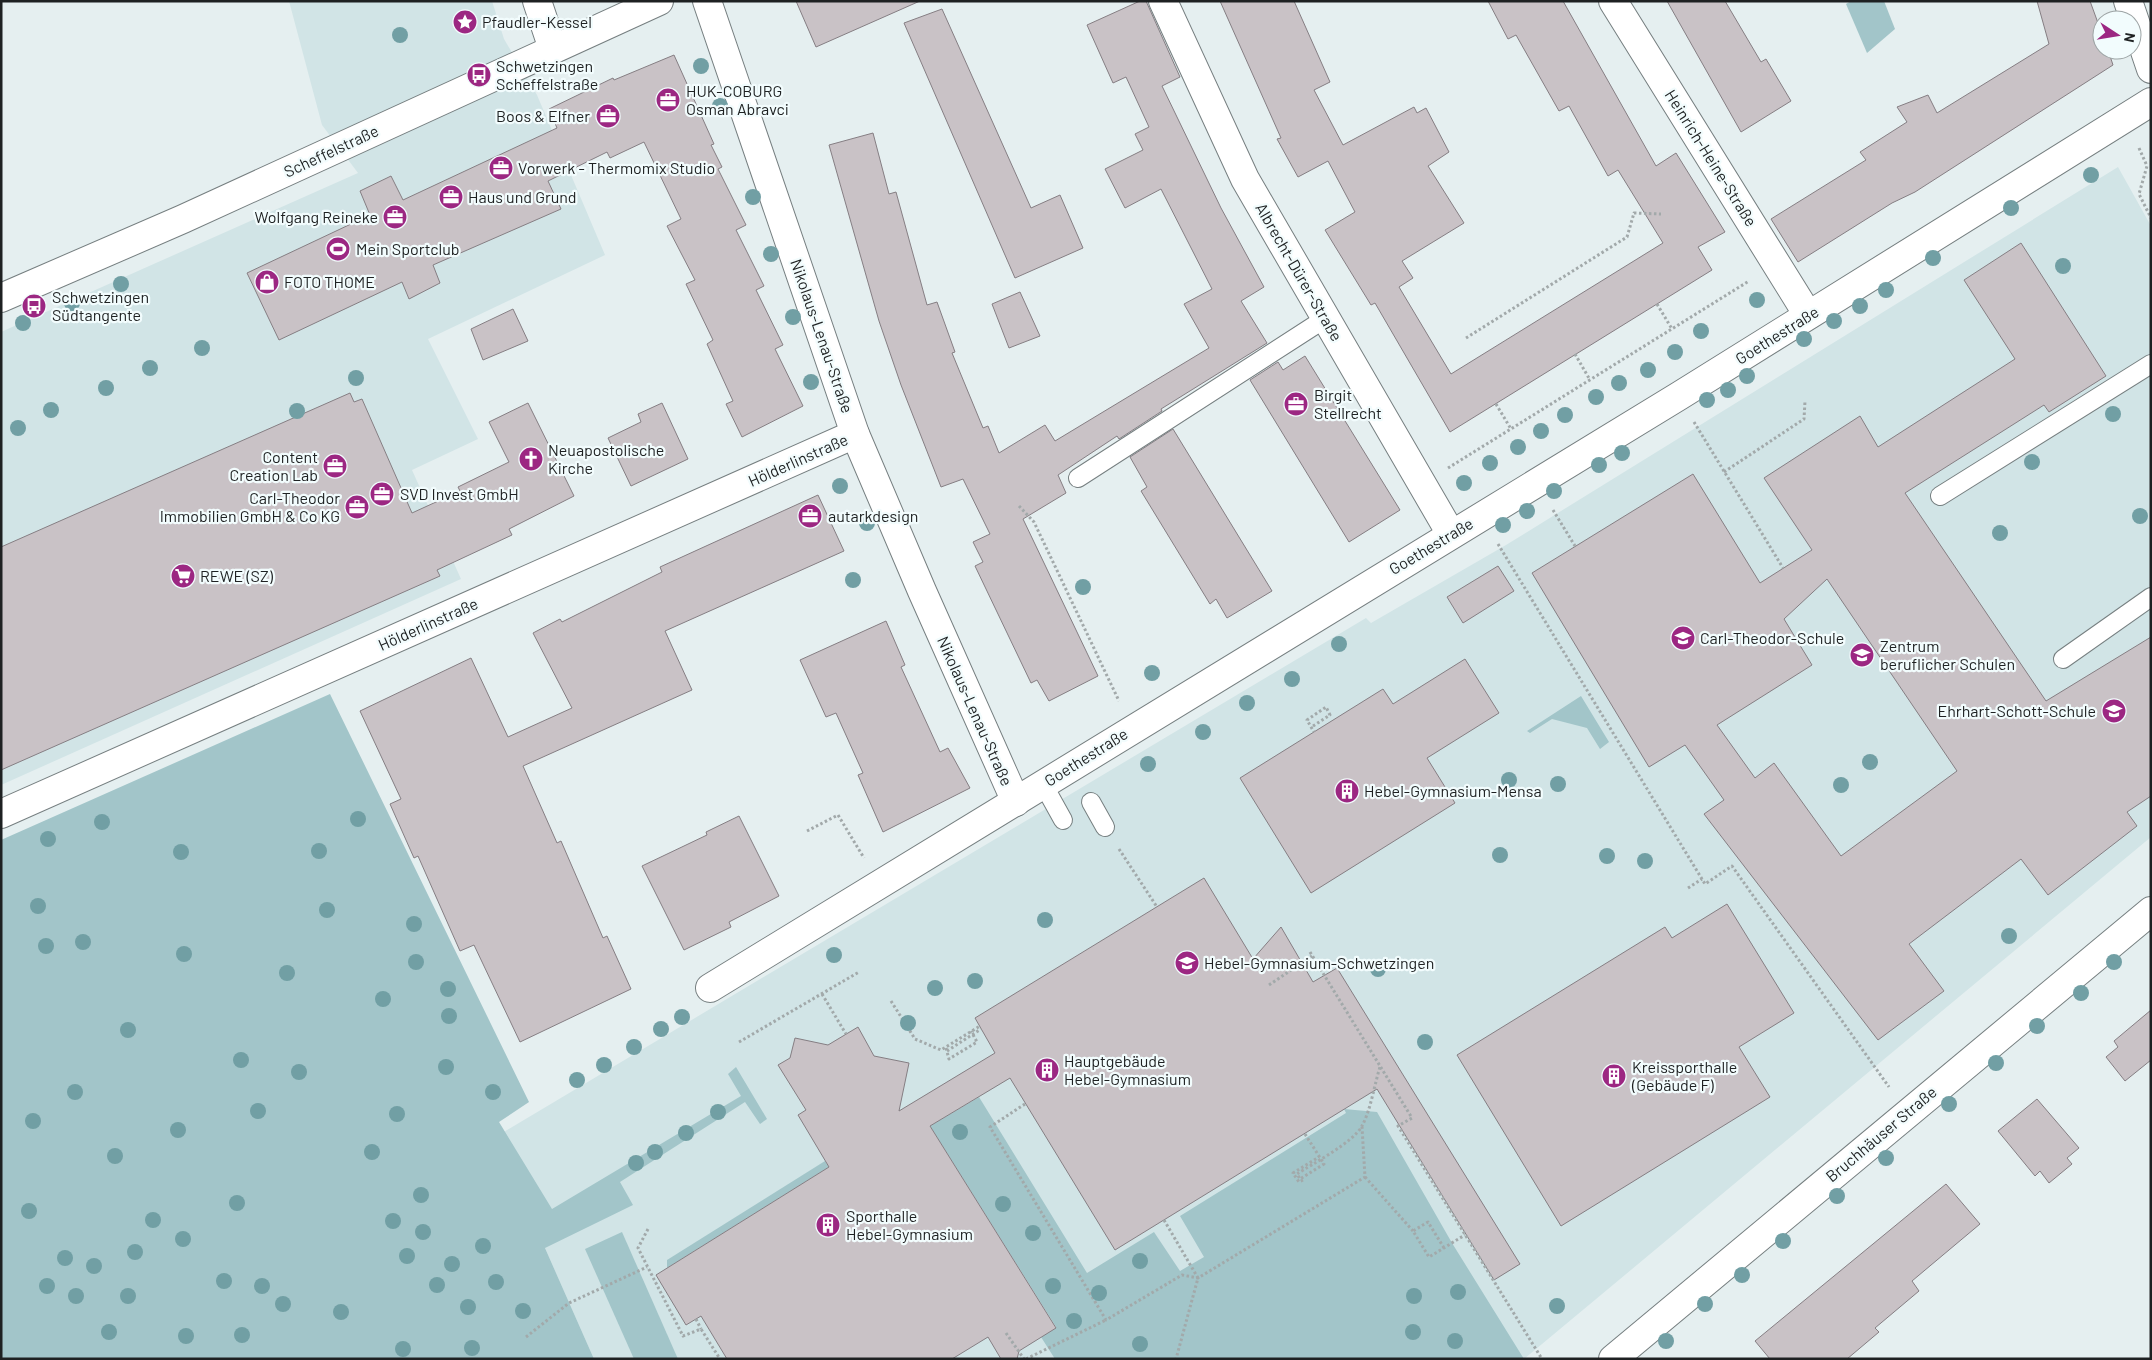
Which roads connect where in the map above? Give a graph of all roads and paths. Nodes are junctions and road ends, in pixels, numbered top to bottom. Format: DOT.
graph roads {
  1 [pos="537,1"];
  2 [pos="659,1"];
  3 [pos="707,1"];
  4 [pos="1163,1"];
  5 [pos="1613,1"];
  6 [pos="2128,1"];
  7 [pos="553,49"];
  8 [pos="2151,69"];
  9 [pos="2151,102"];
  10 [pos="2138,146"];
  11 [pos="1661,214"];
  12 [pos="2151,218"];
  13 [pos="1777,264"];
  14 [pos="1,298"];
  15 [pos="1658,304"];
  16 [pos="1808,315"];
  17 [pos="1326,318"];
  18 [pos="1672,329"];
  19 [pos="1466,338"];
  20 [pos="1575,354"];
  21 [pos="2151,364"];
  22 [pos="1590,380"];
  23 [pos="1679,396"];
  24 [pos="1805,401"];
  25 [pos="1496,404"];
  26 [pos="1511,429"];
  27 [pos="855,434"];
  28 [pos="1724,472"];
  29 [pos="1078,478"];
  30 [pos="1423,484"];
  31 [pos="1940,496"];
  32 [pos="1019,506"];
  33 [pos="1553,510"];
  34 [pos="1482,516"];
  35 [pos="1451,534"];
  36 [pos="1575,546"];
  37 [pos="1783,568"];
  38 [pos="2151,597"];
  39 [pos="2063,659"];
  40 [pos="1313,726"];
  41 [pos="1131,729"];
  42 [pos="1314,732"];
  43 [pos="1043,784"];
  44 [pos="1016,802"];
  45 [pos="1091,802"];
  46 [pos="1,814"];
  47 [pos="1063,820"];
  48 [pos="1105,827"];
  49 [pos="807,831"];
  50 [pos="1702,879"];
  51 [pos="880,886"];
  52 [pos="1688,888"];
  53 [pos="1157,907"];
  54 [pos="2151,911"];
  55 [pos="860,972"];
  56 [pos="1269,985"];
  57 [pos="710,988"];
  58 [pos="822,994"];
  59 [pos="891,1001"];
  60 [pos="971,1032"];
  61 [pos="846,1034"];
  62 [pos="739,1042"];
  63 [pos="1380,1067"];
  64 [pos="1887,1084"];
  65 [pos="1025,1104"];
  66 [pos="1362,1128"];
  67 [pos="1319,1159"];
  68 [pos="1365,1177"];
  69 [pos="1164,1220"];
  70 [pos="648,1229"];
  71 [pos="1413,1231"];
  72 [pos="1465,1235"];
  73 [pos="1444,1248"];
  74 [pos="647,1266"];
  75 [pos="1198,1278"];
  76 [pos="696,1320"];
  77 [pos="1106,1320"];
  78 [pos="701,1329"];
  79 [pos="1006,1333"];
  80 [pos="526,1337"];
  81 [pos="720,1359"];
  82 [pos="1025,1359"];
  83 [pos="1176,1359"];
  84 [pos="1542,1359"];
  85 [pos="1613,1359"];
  1 -- 7 [label="street"];
  2 -- 7 [label="street, Scheffelstraße"];
  3 -- 27 [label="street, Nikolaus-Lenau-Straße"];
  4 -- 17 [label="street, Albrecht-Dürer-Straße"];
  5 -- 13 [label="street, Heinrich-Heine-Straße"];
  6 -- 8 [label="street"];
  7 -- 14 [label="street, Scheffelstraße"];
  9 -- 16 [label="street, Goethestraße"];
  10 -- 12 [label="path"];
  11 -- 19 [label="path"];
  13 -- 16 [label="street, Heinrich-Heine-Straße"];
  13 -- 18 [label="path"];
  15 -- 18 [label="path"];
  16 -- 23 [label="street, Goethestraße"];
  17 -- 29 [label="lane"];
  17 -- 30 [label="street, Albrecht-Dürer-Straße"];
  18 -- 22 [label="path"];
  20 -- 22 [label="path"];
  21 -- 31 [label="lane"];
  22 -- 26 [label="path"];
  23 -- 28 [label="path"];
  23 -- 34 [label="street, Goethestraße"];
  24 -- 28 [label="path"];
  25 -- 26 [label="path"];
  26 -- 30 [label="path"];
  27 -- 44 [label="street, Nikolaus-Lenau-Straße"];
  27 -- 46 [label="street, Hölderlinstraße"];
  28 -- 37 [label="path"];
  30 -- 35 [label="street, Albrecht-Dürer-Straße"];
  32 -- 41 [label="path"];
  33 -- 36 [label="path"];
  34 -- 35 [label="street, Goethestraße"];
  34 -- 50 [label="path"];
  35 -- 41 [label="street, Goethestraße"];
  38 -- 39 [label="lane"];
  40 -- 42 [label="path"];
  41 -- 43 [label="street, Goethestraße"];
  43 -- 44 [label="street, Goethestraße"];
  43 -- 47 [label="lane"];
  44 -- 51 [label="street, Goethestraße"];
  45 -- 48 [label="lane"];
  48 -- 53 [label="path"];
  49 -- 51 [label="path"];
  50 -- 52 [label="path"];
  50 -- 64 [label="path"];
  51 -- 57 [label="street, Goethestraße"];
  54 -- 85 [label="street, Bruchhäuser Straße"];
  55 -- 58 [label="path"];
  56 -- 63 [label="path"];
  58 -- 61 [label="path"];
  58 -- 62 [label="path"];
  59 -- 60 [label="path"];
  60 -- 60 [label="path"];
  60 -- 60 [label="path"];
  63 -- 66 [label="path"];
  63 -- 72 [label="path"];
  65 -- 77 [label="path"];
  66 -- 67 [label="path"];
  66 -- 68 [label="path"];
  67 -- 67 [label="path"];
  67 -- 67 [label="path"];
  68 -- 71 [label="path"];
  68 -- 75 [label="path"];
  69 -- 75 [label="path"];
  70 -- 74 [label="path"];
  71 -- 73 [label="path"];
  71 -- 73 [label="path"];
  72 -- 73 [label="path"];
  72 -- 84 [label="path"];
  74 -- 78 [label="path"];
  74 -- 80 [label="path"];
  75 -- 77 [label="path"];
  75 -- 83 [label="path"];
  76 -- 78 [label="path"];
  77 -- 82 [label="path"];
  78 -- 81 [label="path"];
  79 -- 82 [label="path"];
}
